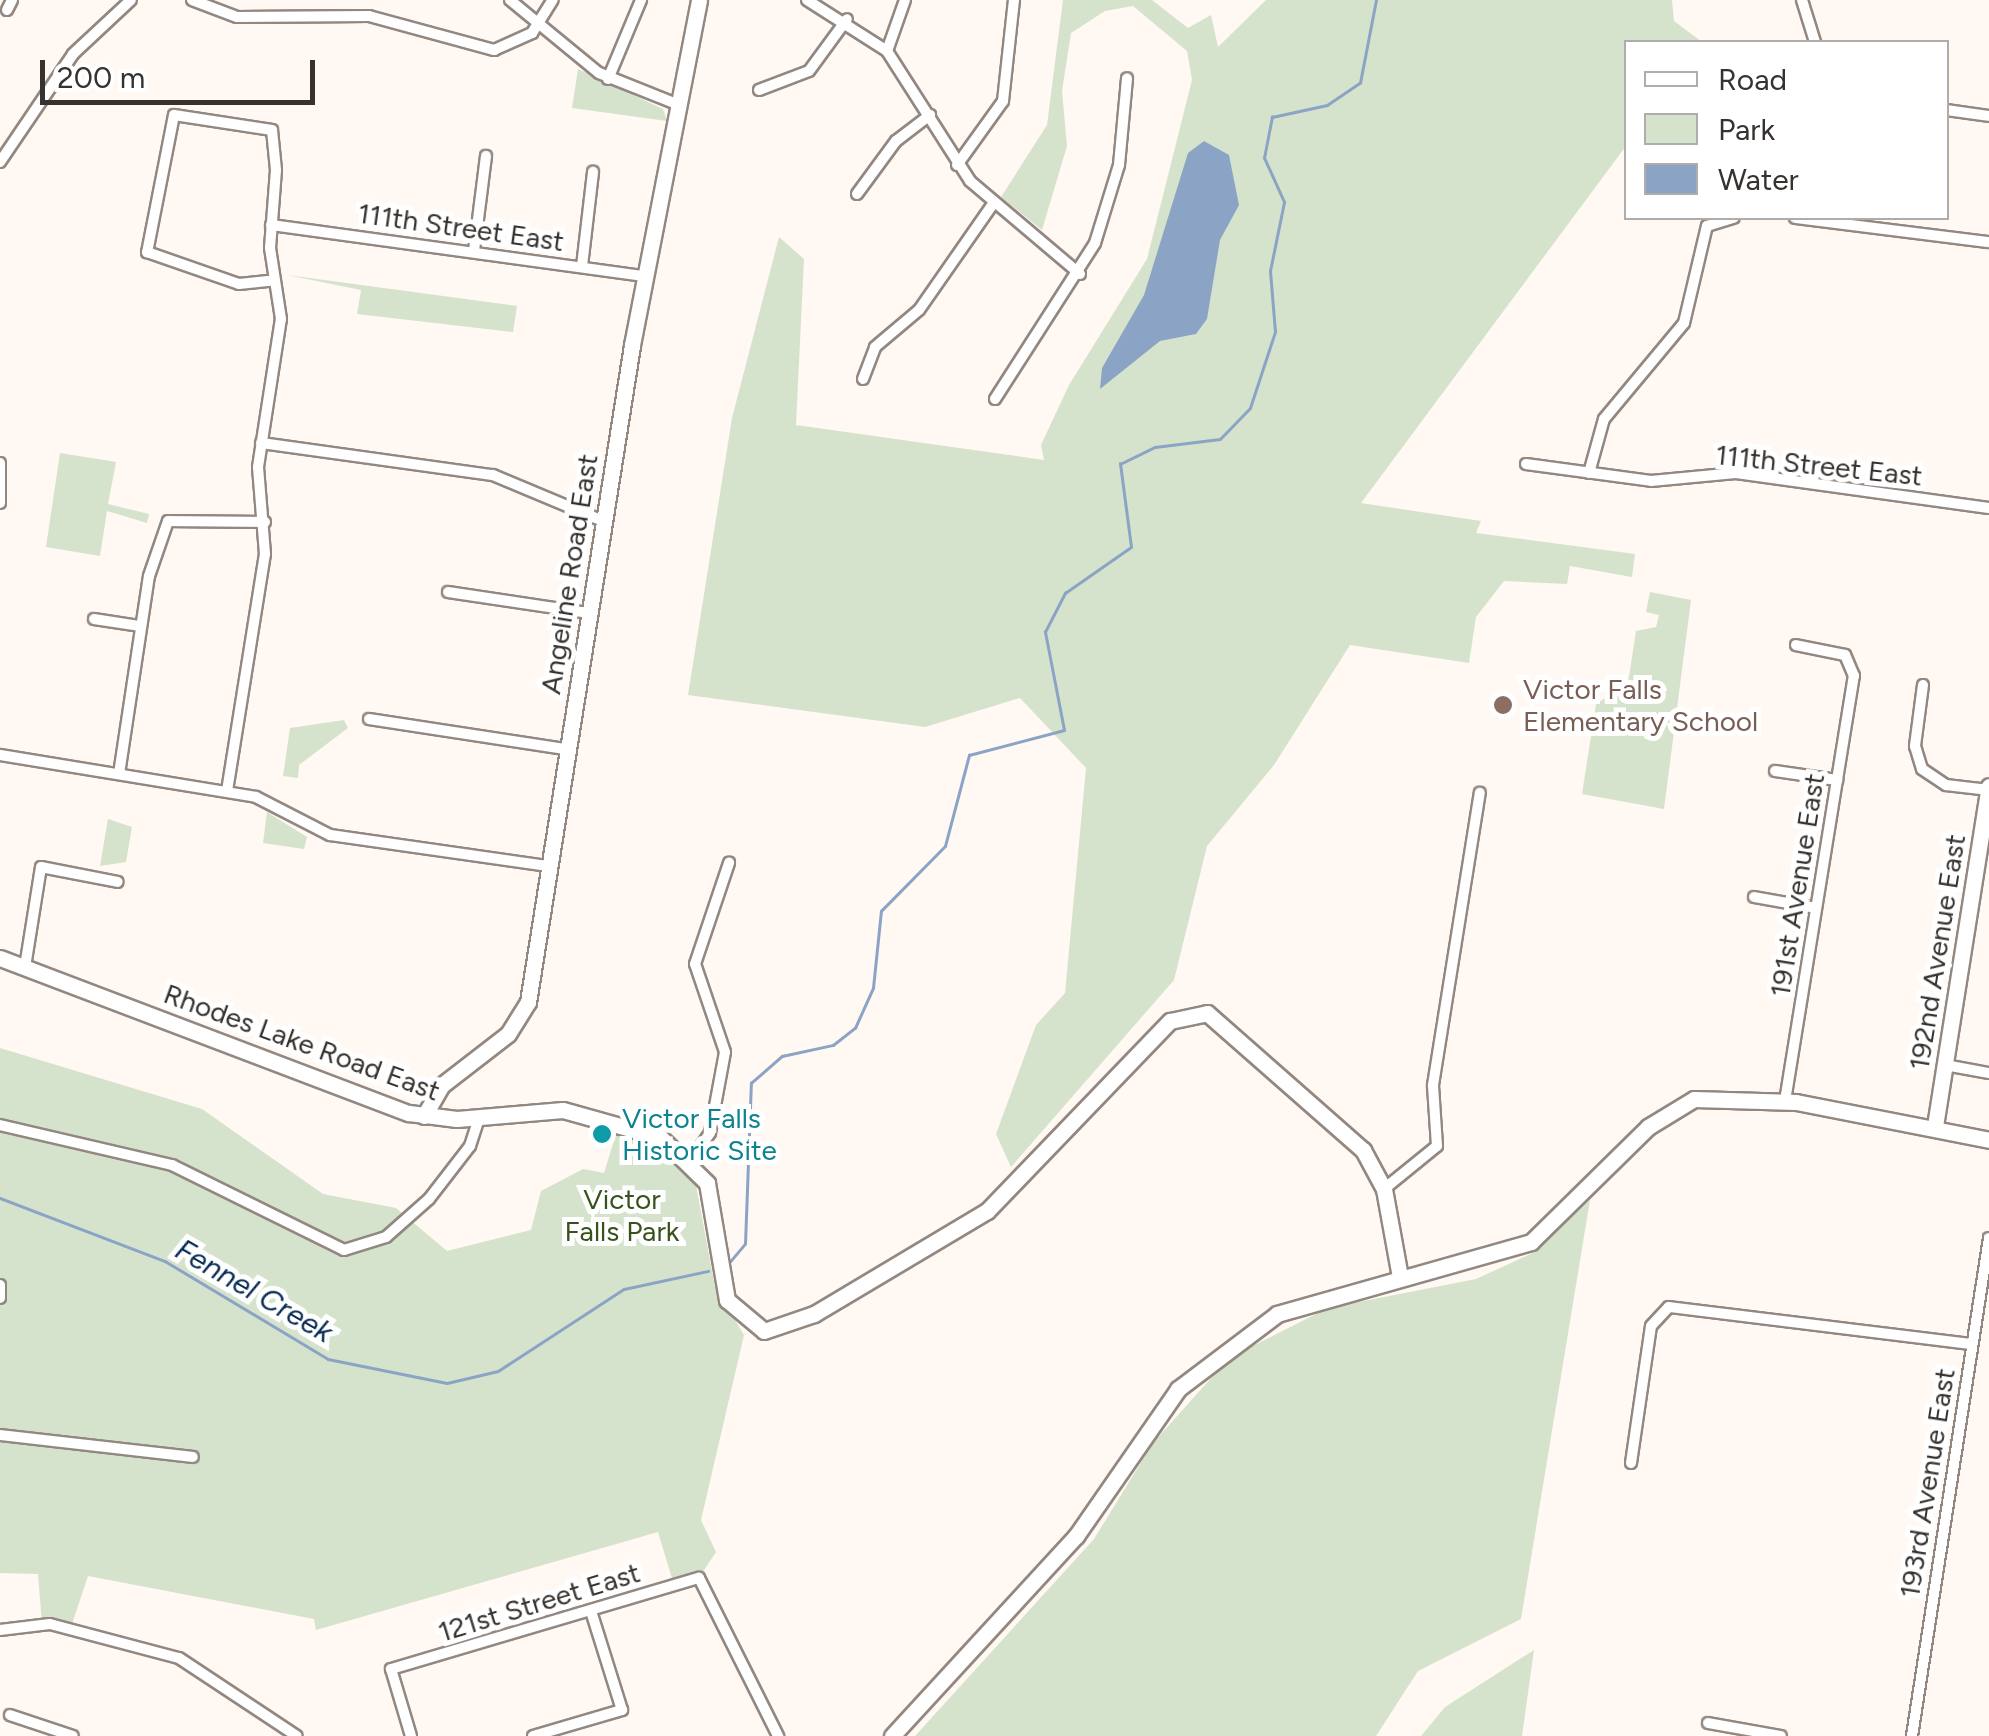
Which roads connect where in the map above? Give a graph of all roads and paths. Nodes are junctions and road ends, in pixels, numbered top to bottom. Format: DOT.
graph roads {
  1 [pos="131,0"];
  2 [pos="192,0"];
  3 [pos="510,0"];
  4 [pos="553,0"];
  5 [pos="640,0"];
  6 [pos="699,0"];
  7 [pos="807,0"];
  8 [pos="905,0"];
  9 [pos="1014,0"];
  10 [pos="1802,0"];
  11 [pos="847,19"];
  12 [pos="539,25"];
  13 [pos="1814,40"];
  14 [pos="887,51"];
  15 [pos="1128,78"];
  16 [pos="608,79"];
  17 [pos="759,90"];
  18 [pos="678,105"];
  19 [pos="1949,110"];
  20 [pos="930,115"];
  21 [pos="1989,116"];
  22 [pos="486,156"];
  23 [pos="0,162"];
  24 [pos="958,166"];
  25 [pos="593,172"];
  26 [pos="857,194"];
  27 [pos="993,204"];
  28 [pos="1727,220"];
  29 [pos="1812,220"];
  30 [pos="271,226"];
  31 [pos="1989,242"];
  32 [pos="474,250"];
  33 [pos="582,266"];
  34 [pos="1080,274"];
  35 [pos="645,276"];
  36 [pos="275,280"];
  37 [pos="863,379"];
  38 [pos="996,399"];
  39 [pos="261,443"];
  40 [pos="0,464"];
  41 [pos="1526,464"];
  42 [pos="1588,473"];
  43 [pos="0,503"];
  44 [pos="1989,508"];
  45 [pos="603,520"];
  46 [pos="265,522"];
  47 [pos="448,592"];
  48 [pos="589,612"];
  49 [pos="94,619"];
  50 [pos="140,626"];
  51 [pos="1796,645"];
  52 [pos="1923,685"];
  53 [pos="370,719"];
  54 [pos="565,749"];
  55 [pos="0,755"];
  56 [pos="1775,771"];
  57 [pos="119,774"];
  58 [pos="1837,780"];
  59 [pos="1989,788"];
  60 [pos="226,791"];
  61 [pos="1480,794"];
  62 [pos="729,863"];
  63 [pos="549,866"];
  64 [pos="118,882"];
  65 [pos="1754,897"];
  66 [pos="1816,908"];
  67 [pos="0,958"];
  68 [pos="24,967"];
  69 [pos="1945,1065"];
  70 [pos="1989,1073"];
  71 [pos="1785,1101"];
  72 [pos="424,1116"];
  73 [pos="479,1118"];
  74 [pos="0,1125"];
  75 [pos="1935,1126"];
  76 [pos="1989,1140"];
  77 [pos="691,1160"];
  78 [pos="1384,1189"];
  79 [pos="1989,1238"];
  80 [pos="1400,1277"];
  81 [pos="0,1285"];
  82 [pos="0,1298"];
  83 [pos="1970,1344"];
  84 [pos="0,1435"];
  85 [pos="193,1457"];
  86 [pos="1631,1463"];
  87 [pos="591,1610"];
  88 [pos="0,1630"];
  89 [pos="10,1714"];
  90 [pos="1708,1724"];
  91 [pos="73,1736"];
  92 [pos="296,1736"];
  93 [pos="411,1736"];
  94 [pos="533,1736"];
  95 [pos="778,1736"];
  96 [pos="892,1736"];
  97 [pos="1780,1736"];
  98 [pos="1912,1736"];
  1 -- 23 [label="street"];
  2 -- 12 [label="street"];
  3 -- 12 [label="street"];
  4 -- 12 [label="street"];
  5 -- 16 [label="street"];
  6 -- 18 [label="street, Angeline Road East"];
  7 -- 11 [label="street"];
  8 -- 14 [label="street"];
  9 -- 24 [label="street"];
  10 -- 13 [label="street"];
  11 -- 14 [label="street"];
  11 -- 17 [label="street"];
  12 -- 16 [label="street"];
  14 -- 20 [label="street"];
  15 -- 34 [label="street"];
  16 -- 18 [label="street"];
  18 -- 35 [label="street, Angeline Road East"];
  19 -- 21 [label="street"];
  20 -- 24 [label="street"];
  20 -- 26 [label="street"];
  22 -- 32 [label="street"];
  24 -- 27 [label="street"];
  25 -- 33 [label="street"];
  27 -- 34 [label="street"];
  27 -- 37 [label="street"];
  28 -- 42 [label="street"];
  29 -- 31 [label="street"];
  30 -- 32 [label="street, 111th Street East"];
  30 -- 36 [label="street"];
  30 -- 36 [label="street"];
  32 -- 33 [label="street, 111th Street East"];
  33 -- 35 [label="street, 111th Street East"];
  34 -- 38 [label="street"];
  35 -- 45 [label="street, Angeline Road East"];
  36 -- 39 [label="street"];
  39 -- 45 [label="street"];
  39 -- 46 [label="street"];
  40 -- 43 [label="street"];
  41 -- 42 [label="street, 111th Street East"];
  42 -- 44 [label="street, 111th Street East"];
  45 -- 48 [label="street, Angeline Road East"];
  46 -- 50 [label="street"];
  46 -- 60 [label="street"];
  47 -- 48 [label="street"];
  48 -- 54 [label="street, Angeline Road East"];
  49 -- 50 [label="street"];
  50 -- 57 [label="street"];
  51 -- 58 [label="street, 191st Avenue East"];
  52 -- 59 [label="street"];
  53 -- 54 [label="street"];
  54 -- 63 [label="street, Angeline Road East"];
  55 -- 57 [label="street"];
  56 -- 58 [label="street"];
  57 -- 60 [label="street"];
  58 -- 66 [label="street, 191st Avenue East"];
  59 -- 69 [label="street, 192nd Avenue East"];
  60 -- 63 [label="street"];
  61 -- 78 [label="street"];
  62 -- 77 [label="street"];
  63 -- 72 [label="street, Angeline Road East"];
  64 -- 68 [label="street"];
  65 -- 66 [label="street"];
  66 -- 71 [label="street, 191st Avenue East"];
  67 -- 68 [label="street, Rhodes Lake Road East"];
  68 -- 72 [label="street, Rhodes Lake Road East"];
  69 -- 70 [label="street"];
  69 -- 75 [label="street, 192nd Avenue East"];
  71 -- 75 [label="street"];
  71 -- 80 [label="street"];
  72 -- 73 [label="street, Rhodes Lake Road East"];
  73 -- 74 [label="street"];
  73 -- 77 [label="street, Rhodes Lake Road East"];
  75 -- 76 [label="street"];
  77 -- 78 [label="street"];
  78 -- 80 [label="street"];
  79 -- 83 [label="street, 193rd Avenue East"];
  80 -- 96 [label="street"];
  81 -- 82 [label="street"];
  83 -- 86 [label="street"];
  83 -- 98 [label="street, 193rd Avenue East"];
  84 -- 85 [label="street"];
  87 -- 93 [label="street, 121st Street East"];
  87 -- 94 [label="street"];
  87 -- 95 [label="street, 121st Street East"];
  88 -- 92 [label="street"];
  89 -- 91 [label="street"];
  90 -- 97 [label="street"];
}
